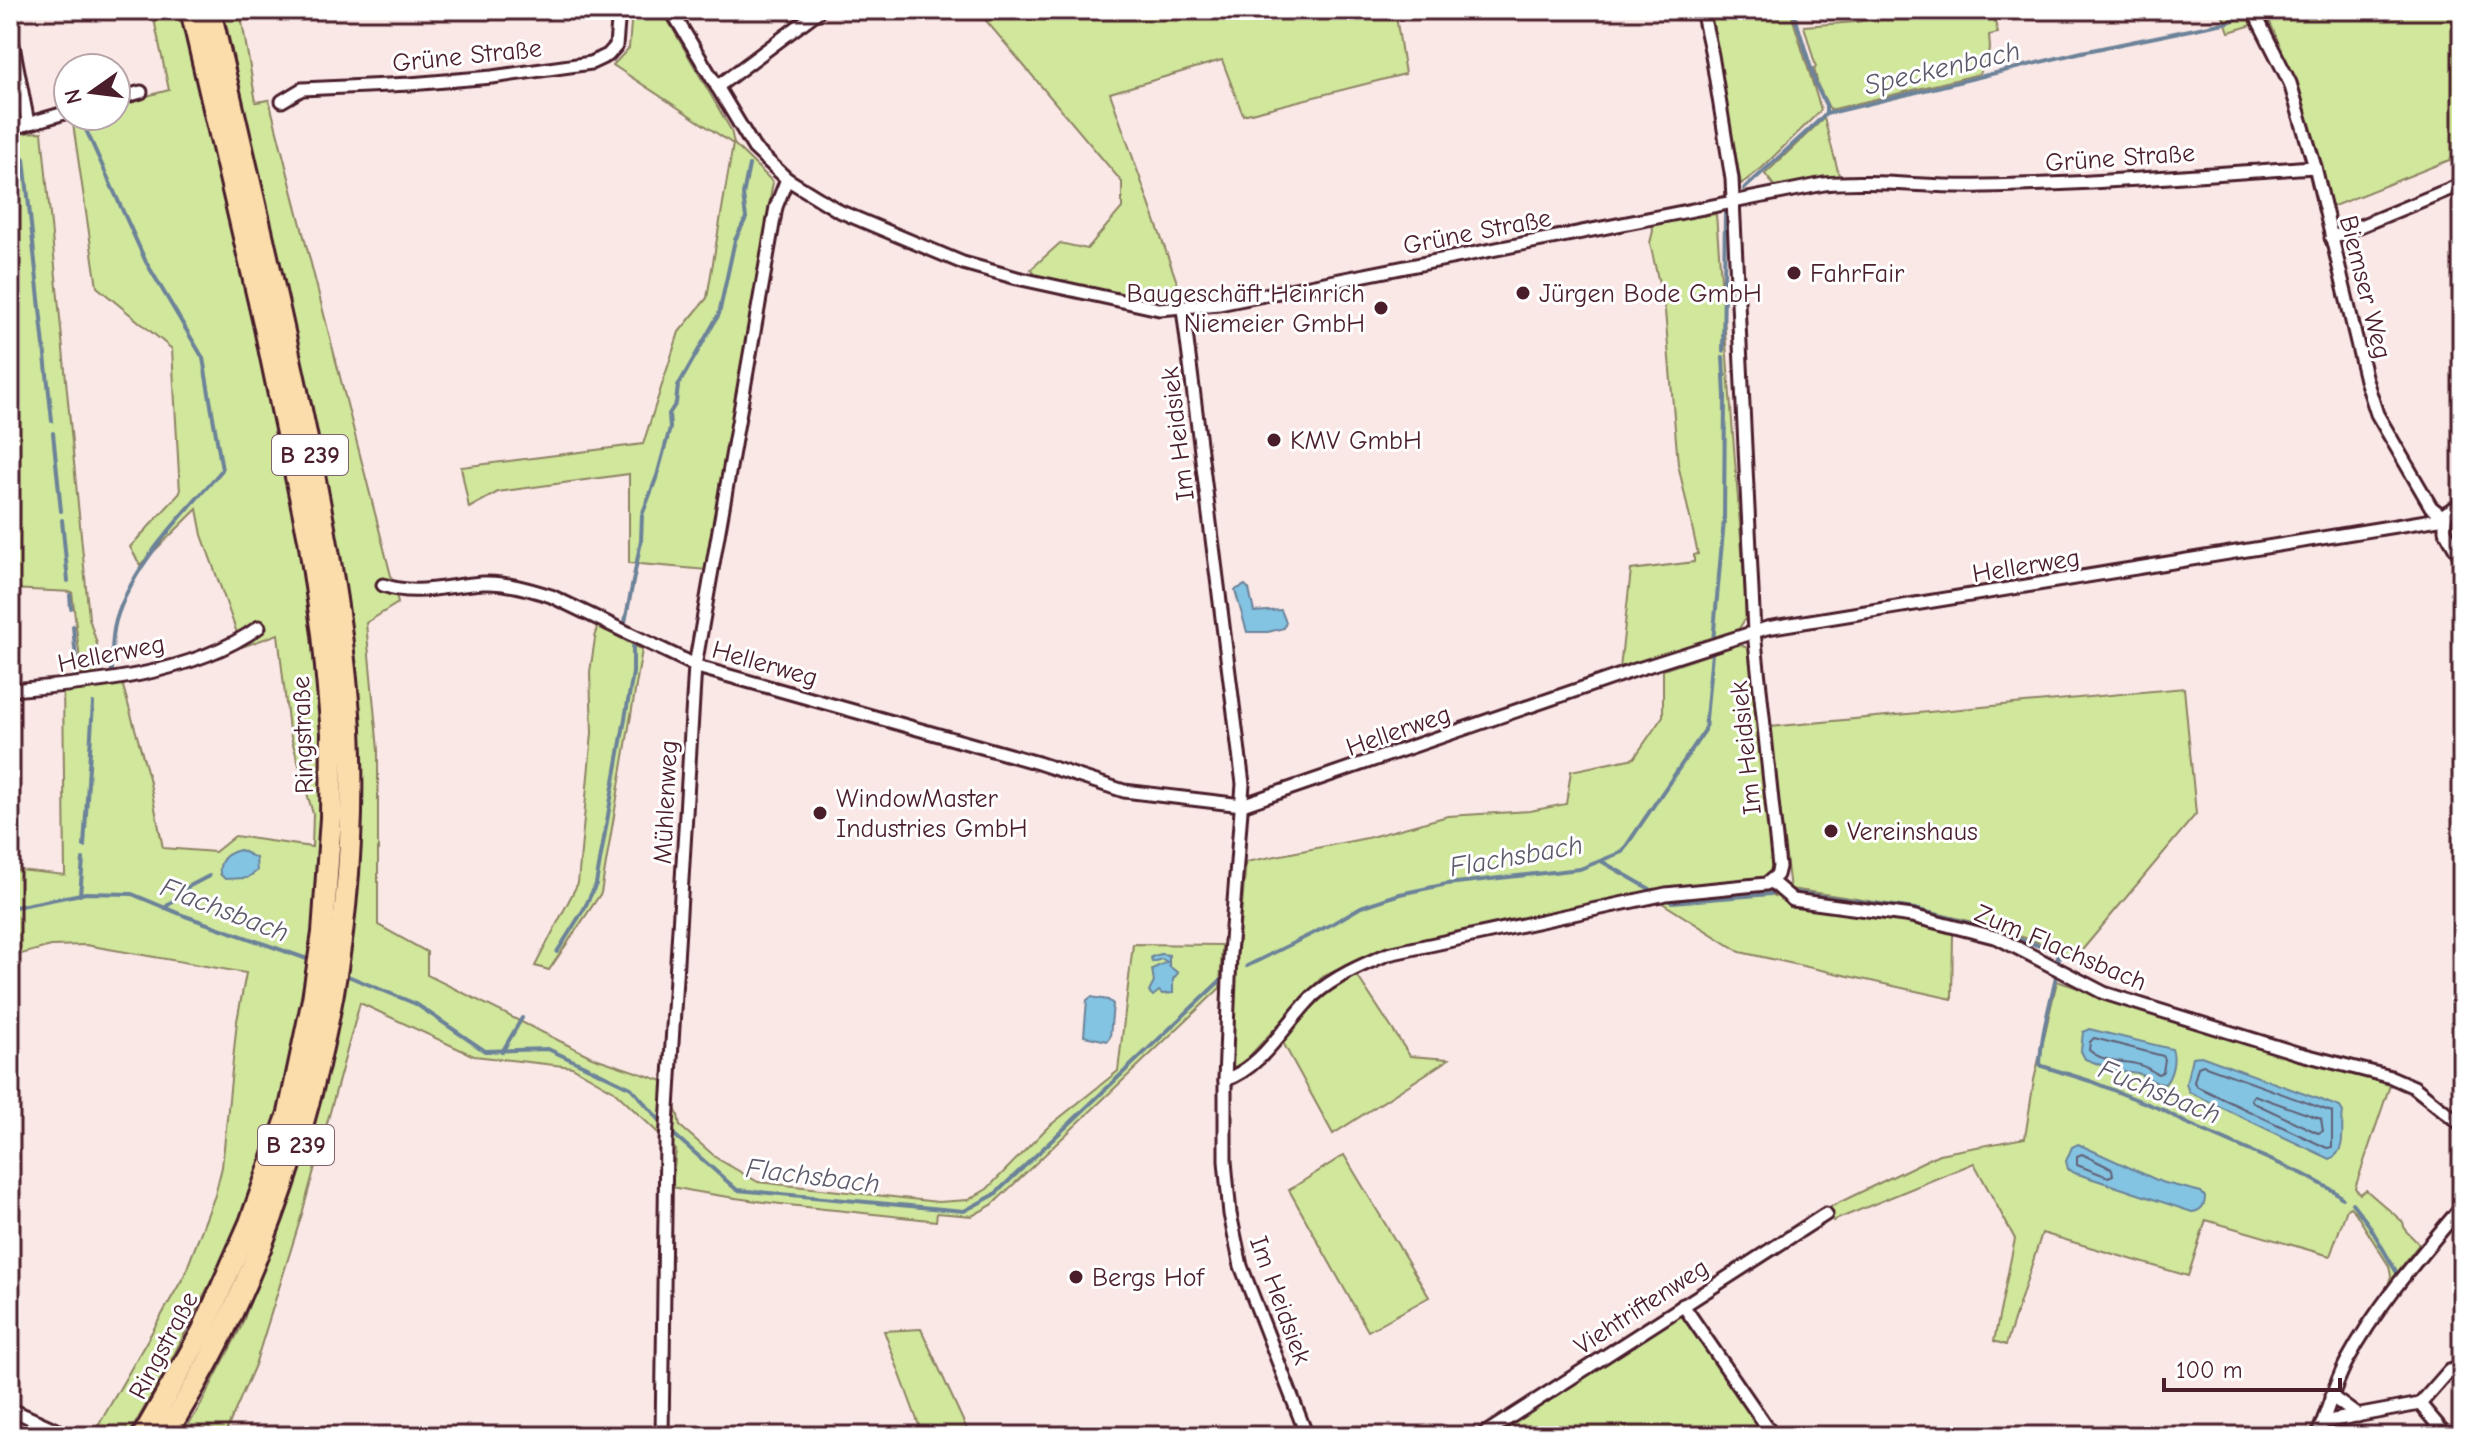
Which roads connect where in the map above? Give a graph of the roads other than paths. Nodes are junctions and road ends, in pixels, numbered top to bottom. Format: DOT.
graph roads {
  1 [pos="191,10"];
  2 [pos="210,10"];
  3 [pos="619,10"];
  4 [pos="671,10"];
  5 [pos="820,10"];
  6 [pos="1702,10"];
  7 [pos="2253,10"];
  8 [pos="10,30"];
  9 [pos="717,87"];
  10 [pos="141,92"];
  11 [pos="132,95"];
  12 [pos="282,101"];
  13 [pos="52,116"];
  14 [pos="28,123"];
  15 [pos="10,129"];
  16 [pos="2315,167"];
  17 [pos="787,179"];
  18 [pos="2462,184"];
  19 [pos="1734,202"];
  20 [pos="2331,238"];
  21 [pos="1183,309"];
  22 [pos="2462,504"];
  23 [pos="2445,518"];
  24 [pos="2462,560"];
  25 [pos="383,585"];
  26 [pos="259,627"];
  27 [pos="1754,632"];
  28 [pos="695,666"];
  29 [pos="10,690"];
  30 [pos="1242,805"];
  31 [pos="1772,882"];
  32 [pos="336,905"];
  33 [pos="322,1002"];
  34 [pos="1225,1080"];
  35 [pos="2462,1125"];
  36 [pos="2462,1206"];
  37 [pos="1826,1214"];
  38 [pos="1683,1305"];
  39 [pos="2462,1367"];
  40 [pos="2331,1396"];
  41 [pos="2420,1404"];
  42 [pos="10,1409"];
  43 [pos="2358,1416"];
  44 [pos="2323,1422"];
  45 [pos="70,1436"];
  46 [pos="143,1436"];
  47 [pos="165,1436"];
  48 [pos="662,1436"];
  49 [pos="1307,1436"];
  50 [pos="1481,1436"];
  51 [pos="1773,1436"];
  52 [pos="2317,1436"];
  53 [pos="2447,1436"];
  1 -- 32 [label="highway, Ringstraße / B 239"];
  2 -- 32 [label="highway, Ringstraße / B 239"];
  3 -- 12 [label="street, Grüne Straße"];
  4 -- 9 [label="street, Grüne Straße"];
  5 -- 9 [label="street"];
  6 -- 19 [label="street, Im Heidsiek"];
  7 -- 16 [label="street, Biemser Weg"];
  8 -- 14 [label="street"];
  9 -- 17 [label="street, Grüne Straße"];
  10 -- 11 [label="street"];
  13 -- 14 [label="street"];
  14 -- 15 [label="street"];
  16 -- 19 [label="street, Grüne Straße"];
  16 -- 20 [label="street, Biemser Weg"];
  17 -- 21 [label="street, Grüne Straße"];
  17 -- 28 [label="street, Mühlenweg"];
  18 -- 20 [label="street"];
  19 -- 21 [label="street, Grüne Straße"];
  19 -- 27 [label="street, Im Heidsiek"];
  20 -- 23 [label="street, Biemser Weg"];
  21 -- 30 [label="street, Im Heidsiek"];
  22 -- 23 [label="street"];
  23 -- 24 [label="street, Biemser Weg"];
  23 -- 27 [label="street, Hellerweg"];
  25 -- 28 [label="street, Hellerweg"];
  26 -- 29 [label="street, Hellerweg"];
  27 -- 30 [label="street, Hellerweg"];
  27 -- 31 [label="street, Im Heidsiek"];
  28 -- 30 [label="street, Hellerweg"];
  28 -- 48 [label="street, Mühlenweg"];
  30 -- 34 [label="street, Im Heidsiek"];
  31 -- 34 [label="street"];
  31 -- 35 [label="street, Zum Flachsbach"];
  32 -- 33 [label="highway, Ringstraße / B 239"];
  33 -- 46 [label="highway, Ringstraße / B 239"];
  33 -- 47 [label="highway, Ringstraße / B 239"];
  34 -- 49 [label="street, Im Heidsiek"];
  36 -- 40 [label="street"];
  37 -- 38 [label="street, Viehtriftenweg"];
  38 -- 50 [label="street, Viehtriftenweg"];
  38 -- 51 [label="street"];
  39 -- 41 [label="street"];
  40 -- 43 [label="street"];
  40 -- 44 [label="street"];
  41 -- 43 [label="street"];
  41 -- 53 [label="street"];
  42 -- 45 [label="street"];
  43 -- 44 [label="street"];
  44 -- 52 [label="street"];
}
